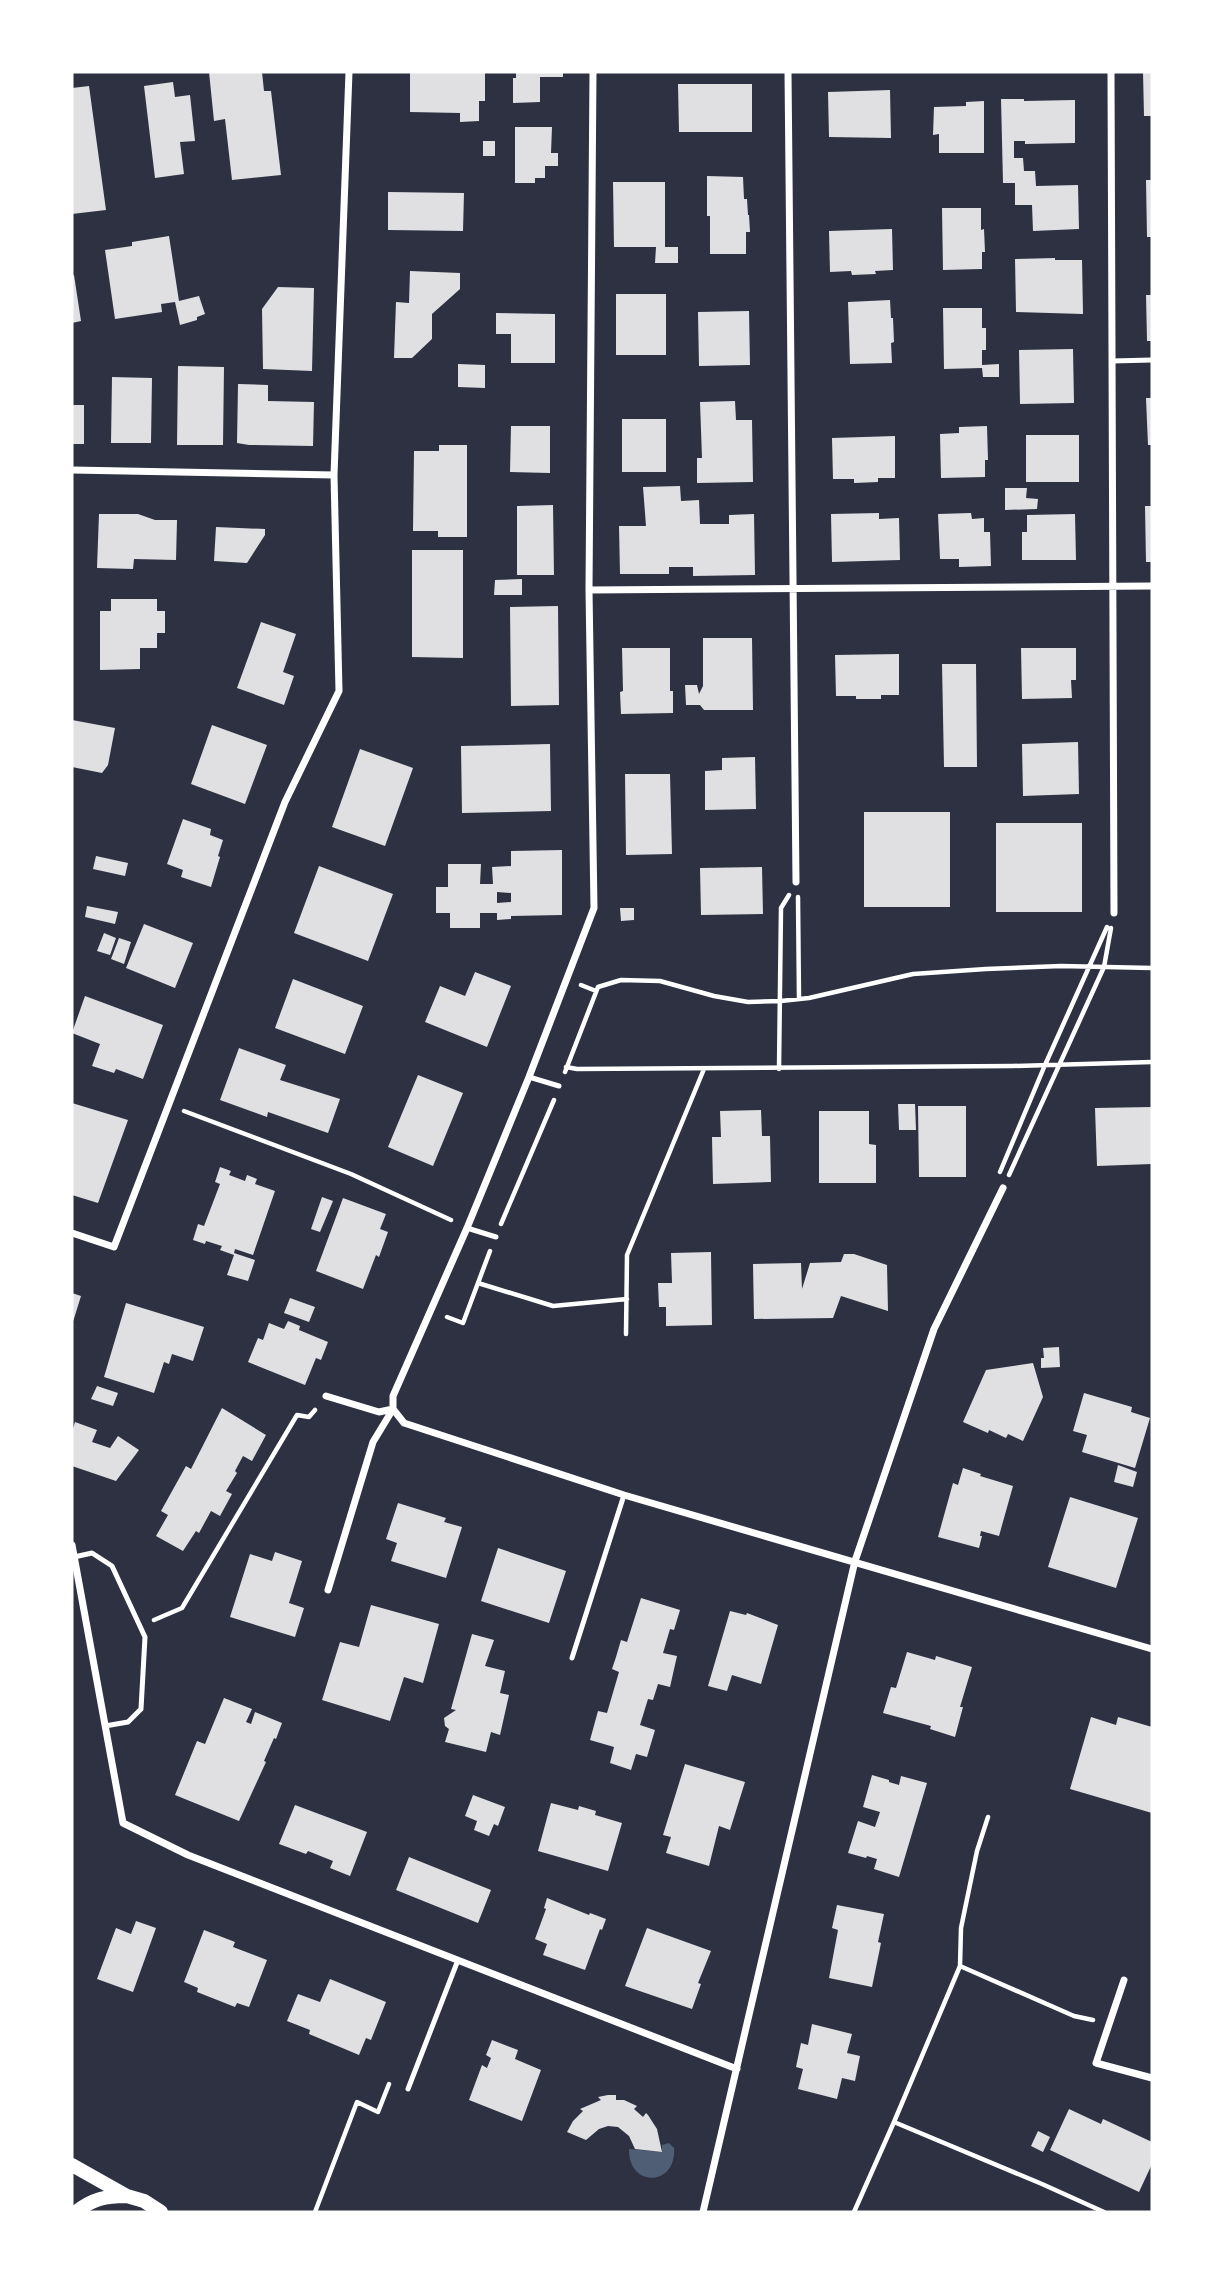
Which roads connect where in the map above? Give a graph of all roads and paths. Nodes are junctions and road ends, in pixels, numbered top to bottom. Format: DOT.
graph roads {
  1 [pos="349,72"];
  2 [pos="593,72"];
  3 [pos="789,72"];
  4 [pos="1111,72"];
  5 [pos="1152,360"];
  6 [pos="1112,361"];
  7 [pos="72,470"];
  8 [pos="334,475"];
  9 [pos="1113,586"];
  10 [pos="1152,586"];
  11 [pos="792,589"];
  12 [pos="589,590"];
  13 [pos="796,882"];
  14 [pos="1114,914"];
  15 [pos="1089,966"];
  16 [pos="1104,967"];
  17 [pos="1152,968"];
  18 [pos="799,999"];
  19 [pos="781,1000"];
  20 [pos="1152,1062"];
  21 [pos="1059,1063"];
  22 [pos="1045,1065"];
  23 [pos="566,1067"];
  24 [pos="704,1069"];
  25 [pos="779,1069"];
  26 [pos="529,1077"];
  27 [pos="559,1086"];
  28 [pos="167,1104"];
  29 [pos="1003,1188"];
  30 [pos="467,1228"];
  31 [pos="72,1233"];
  32 [pos="496,1237"];
  33 [pos="478,1283"];
  34 [pos="626,1299"];
  35 [pos="430,1312"];
  36 [pos="626,1334"];
  37 [pos="326,1396"];
  38 [pos="393,1409"];
  39 [pos="624,1495"];
  40 [pos="72,1545"];
  41 [pos="74,1557"];
  42 [pos="855,1561"];
  43 [pos="328,1590"];
  44 [pos="140,1625"];
  45 [pos="1152,1649"];
  46 [pos="572,1658"];
  47 [pos="105,1726"];
  48 [pos="988,1817"];
  49 [pos="458,1961"];
  50 [pos="960,1965"];
  51 [pos="1124,1980"];
  52 [pos="1109,2024"];
  53 [pos="737,2069"];
  54 [pos="1152,2078"];
  55 [pos="409,2086"];
  56 [pos="894,2122"];
  57 [pos="72,2165"];
  58 [pos="127,2196"];
  59 [pos="76,2212"];
  60 [pos="161,2212"];
  61 [pos="315,2212"];
  62 [pos="703,2212"];
  63 [pos="854,2212"];
  64 [pos="1104,2212"];
  1 -- 8 [label="street"];
  2 -- 12 [label="street"];
  3 -- 11 [label="street"];
  4 -- 6 [label="street"];
  5 -- 6 [label="lane"];
  6 -- 9 [label="street"];
  7 -- 8 [label="street"];
  8 -- 28 [label="street"];
  9 -- 10 [label="street"];
  9 -- 11 [label="street"];
  9 -- 14 [label="street"];
  11 -- 12 [label="street"];
  11 -- 13 [label="street"];
  12 -- 26 [label="street"];
  13 -- 18 [label="path"];
  13 -- 19 [label="path"];
  14 -- 15 [label="path"];
  14 -- 16 [label="path"];
  15 -- 16 [label="path"];
  15 -- 18 [label="path"];
  15 -- 22 [label="path"];
  16 -- 17 [label="path"];
  16 -- 21 [label="path"];
  18 -- 19 [label="path"];
  19 -- 23 [label="path"];
  19 -- 25 [label="path"];
  20 -- 21 [label="path"];
  21 -- 22 [label="path"];
  21 -- 29 [label="path"];
  22 -- 25 [label="path"];
  22 -- 29 [label="path"];
  23 -- 24 [label="path"];
  23 -- 27 [label="path"];
  24 -- 25 [label="path"];
  24 -- 34 [label="path"];
  26 -- 27 [label="lane"];
  26 -- 30 [label="street"];
  27 -- 32 [label="path"];
  28 -- 30 [label="path"];
  28 -- 31 [label="street"];
  29 -- 42 [label="street"];
  30 -- 32 [label="lane"];
  30 -- 35 [label="street"];
  32 -- 33 [label="path"];
  33 -- 34 [label="path"];
  33 -- 35 [label="path"];
  34 -- 36 [label="path"];
  35 -- 38 [label="street"];
  37 -- 38 [label="street"];
  37 -- 44 [label="path"];
  38 -- 39 [label="street"];
  38 -- 43 [label="street"];
  39 -- 42 [label="street"];
  39 -- 46 [label="lane"];
  40 -- 41 [label="street"];
  41 -- 44 [label="lane"];
  41 -- 47 [label="street"];
  42 -- 45 [label="street"];
  42 -- 53 [label="street"];
  44 -- 47 [label="lane"];
  47 -- 49 [label="street"];
  48 -- 50 [label="path"];
  49 -- 53 [label="street"];
  49 -- 55 [label="lane"];
  50 -- 52 [label="path"];
  50 -- 56 [label="path"];
  51 -- 52 [label="street"];
  52 -- 54 [label="street"];
  53 -- 62 [label="street"];
  55 -- 61 [label="path"];
  56 -- 63 [label="path"];
  56 -- 64 [label="path"];
  57 -- 58 [label="main road"];
  58 -- 59 [label="main road"];
  58 -- 60 [label="main road"];
}
